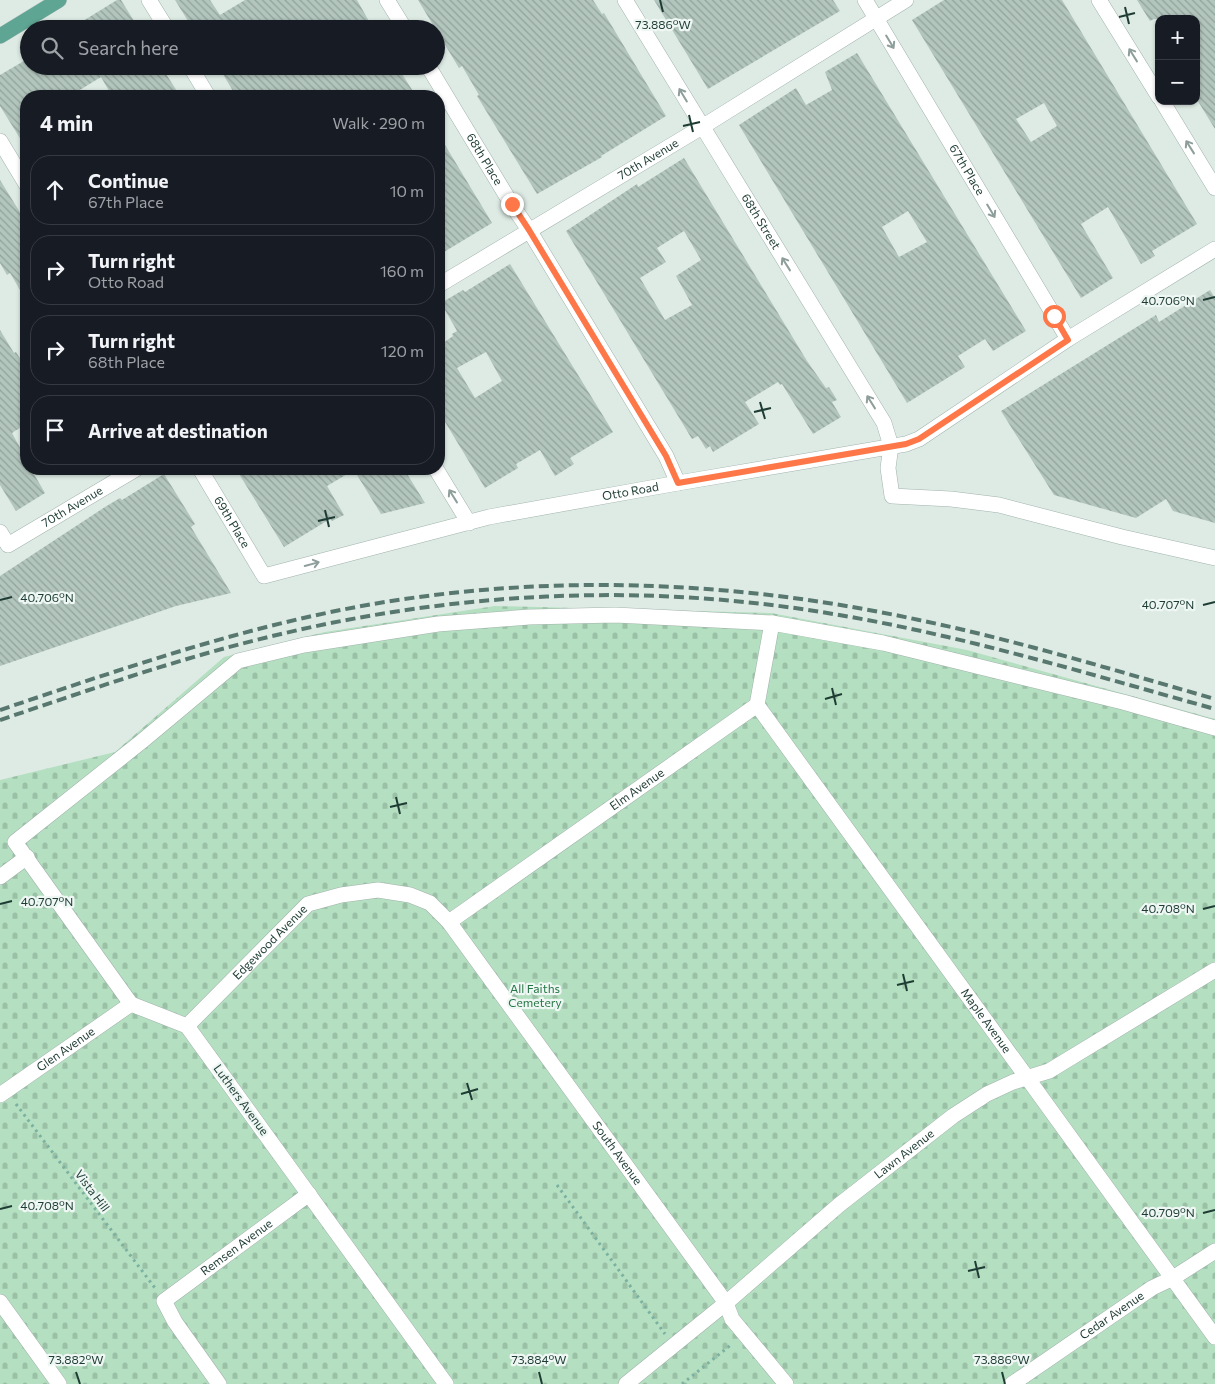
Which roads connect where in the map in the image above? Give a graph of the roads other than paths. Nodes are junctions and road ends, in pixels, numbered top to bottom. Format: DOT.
graph roads {
  1 [pos="59,0"];
  2 [pos="150,0"];
  3 [pos="387,0"];
  4 [pos="625,0"];
  5 [pos="865,0"];
  6 [pos="906,0"];
  7 [pos="1100,0"];
  8 [pos="876,18"];
  9 [pos="26,20"];
  10 [pos="162,20"];
  11 [pos="399,20"];
  12 [pos="20,24"];
  13 [pos="0,36"];
  14 [pos="195,75"];
  15 [pos="433,75"];
  16 [pos="204,90"];
  17 [pos="443,90"];
  18 [pos="1155,90"];
  19 [pos="445,94"];
  20 [pos="1164,105"];
  21 [pos="702,127"];
  22 [pos="0,142"];
  23 [pos="20,174"];
  24 [pos="1215,188"];
  25 [pos="529,230"];
  26 [pos="1215,250"];
  27 [pos="445,281"];
  28 [pos="1068,340"];
  29 [pos="891,446"];
  30 [pos="126,475"];
  31 [pos="204,475"];
  32 [pos="440,475"];
  33 [pos="678,483"];
  34 [pos="469,523"];
  35 [pos="0,532"];
  36 [pos="1215,558"];
  37 [pos="264,576"];
  38 [pos="772,623"];
  39 [pos="757,705"];
  40 [pos="1215,728"];
  41 [pos="27,857"];
  42 [pos="0,877"];
  43 [pos="449,922"];
  44 [pos="1215,970"];
  45 [pos="131,1004"];
  46 [pos="187,1026"];
  47 [pos="1028,1077"];
  48 [pos="3,1093"];
  49 [pos="309,1194"];
  50 [pos="1215,1251"];
  51 [pos="1173,1278"];
  52 [pos="0,1302"];
  53 [pos="726,1303"];
  54 [pos="1215,1337"];
  55 [pos="59,1384"];
  56 [pos="220,1384"];
  57 [pos="446,1384"];
  58 [pos="626,1384"];
  59 [pos="786,1384"];
  60 [pos="1012,1384"];
  1 -- 9 [label="main road"];
  2 -- 10 [label="street"];
  3 -- 11 [label="street"];
  21 -- 4 [label="street, 68th Street, one-way"];
  5 -- 8 [label="street, 67th Place"];
  6 -- 8 [label="street, 70th Avenue"];
  18 -- 7 [label="street, one-way"];
  8 -- 21 [label="street, 70th Avenue"];
  8 -- 28 [label="street, 67th Place, one-way"];
  12 -- 13 [label="main road"];
  14 -- 16 [label="street"];
  15 -- 17 [label="street, 68th Place"];
  19 -- 25 [label="street, 68th Place"];
  24 -- 20 [label="street, one-way"];
  21 -- 25 [label="street, 70th Avenue"];
  29 -- 21 [label="street, 68th Street, one-way"];
  22 -- 23 [label="street"];
  25 -- 27 [label="street, 70th Avenue"];
  25 -- 33 [label="street, 68th Place"];
  26 -- 28 [label="street, Otto Road"];
  28 -- 29 [label="street, Otto Road"];
  29 -- 33 [label="street, Otto Road"];
  29 -- 36 [label="street"];
  30 -- 35 [label="street, 70th Avenue"];
  31 -- 37 [label="street, 69th Place"];
  34 -- 32 [label="street, one-way"];
  33 -- 34 [label="street, Otto Road"];
  37 -- 34 [label="street, Otto Road, one-way"];
  38 -- 39 [label="street"];
  38 -- 40 [label="street"];
  38 -- 41 [label="street"];
  39 -- 43 [label="street, Elm Avenue"];
  39 -- 47 [label="street, Maple Avenue"];
  41 -- 42 [label="street"];
  41 -- 45 [label="street"];
  43 -- 46 [label="street, Edgewood Avenue"];
  43 -- 53 [label="street, South Avenue"];
  44 -- 47 [label="street, Lawn Avenue"];
  45 -- 46 [label="street"];
  45 -- 48 [label="street, Glen Avenue"];
  46 -- 49 [label="street, Luthers Avenue"];
  47 -- 51 [label="street, Maple Avenue"];
  47 -- 53 [label="street, Lawn Avenue"];
  49 -- 56 [label="street, Remsen Avenue"];
  49 -- 57 [label="street, Luthers Avenue"];
  50 -- 51 [label="street, Cedar Avenue"];
  51 -- 54 [label="street, Maple Avenue"];
  51 -- 60 [label="street, Cedar Avenue"];
  52 -- 55 [label="street"];
  53 -- 58 [label="street, Lawn Avenue"];
  53 -- 59 [label="street, South Avenue"];
}
